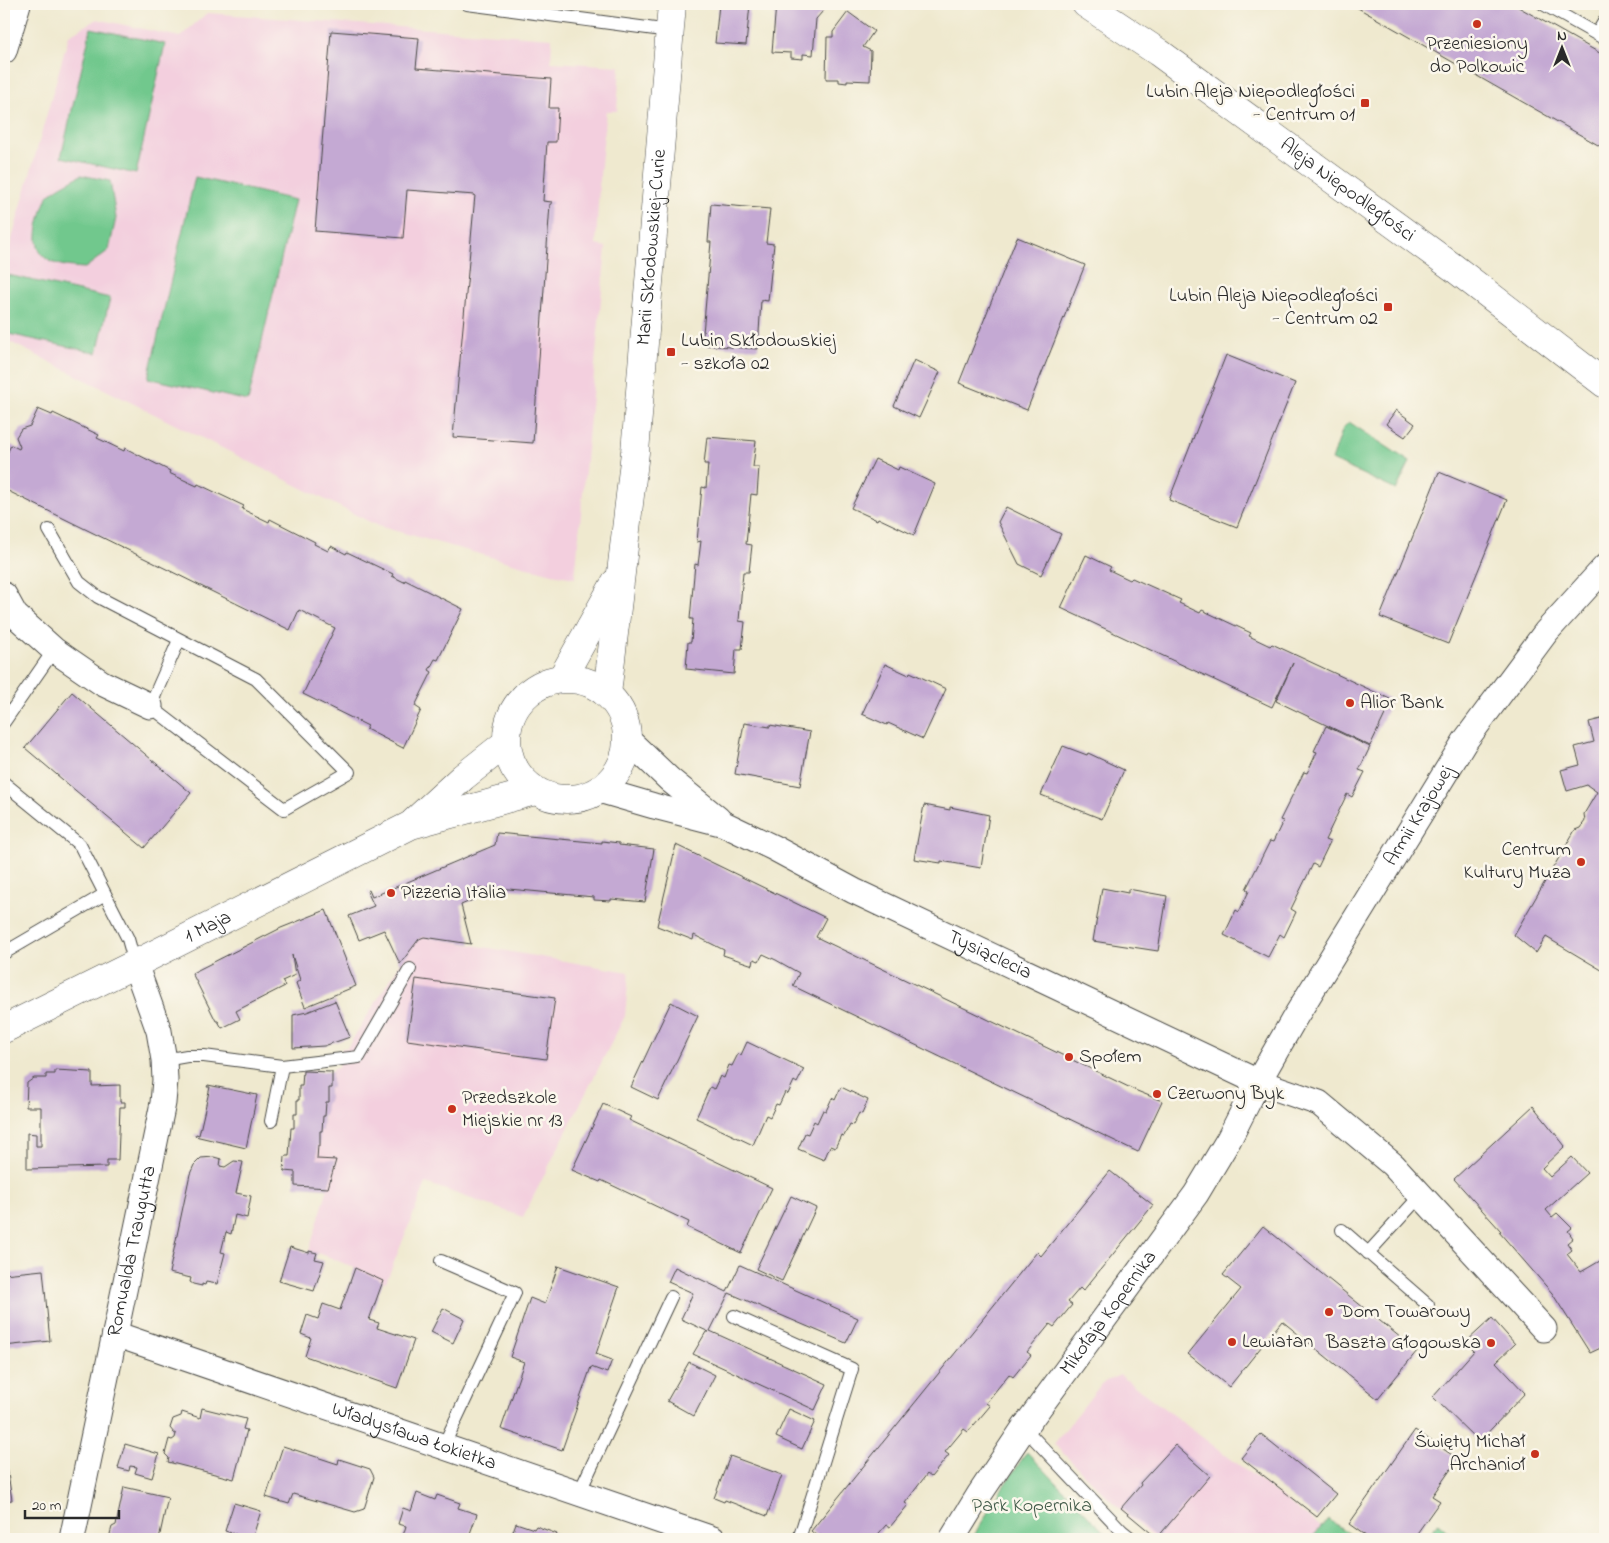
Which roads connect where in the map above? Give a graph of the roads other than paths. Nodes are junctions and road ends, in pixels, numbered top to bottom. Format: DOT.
graph roads {
  1 [pos="18,4"];
  2 [pos="467,4"];
  3 [pos="672,4"];
  4 [pos="1086,4"];
  5 [pos="1543,4"];
  6 [pos="1605,20"];
  7 [pos="670,31"];
  8 [pos="1601,36"];
  9 [pos="4,51"];
  10 [pos="1605,384"];
  11 [pos="49,530"];
  12 [pos="1605,567"];
  13 [pos="622,571"];
  14 [pos="4,595"];
  15 [pos="179,640"];
  16 [pos="54,650"];
  17 [pos="562,678"];
  18 [pos="607,694"];
  19 [pos="150,706"];
  20 [pos="4,722"];
  21 [pos="627,739"];
  22 [pos="506,742"];
  23 [pos="4,783"];
  24 [pos="599,790"];
  25 [pos="535,791"];
  26 [pos="724,824"];
  27 [pos="411,825"];
  28 [pos="105,894"];
  29 [pos="4,953"];
  30 [pos="135,964"];
  31 [pos="410,970"];
  32 [pos="4,1029"];
  33 [pos="164,1060"];
  34 [pos="282,1066"];
  35 [pos="1258,1082"];
  36 [pos="271,1121"];
  37 [pos="1420,1195"];
  38 [pos="1342,1230"];
  39 [pos="1368,1253"];
  40 [pos="441,1261"];
  41 [pos="671,1297"];
  42 [pos="1428,1305"];
  43 [pos="734,1316"];
  44 [pos="1544,1329"];
  45 [pos="115,1334"];
  46 [pos="1024,1428"];
  47 [pos="443,1447"];
  48 [pos="579,1493"];
  49 [pos="72,1539"];
  50 [pos="713,1539"];
  51 [pos="799,1539"];
  52 [pos="952,1539"];
  53 [pos="1132,1539"];
  1 -- 9 [label="street"];
  2 -- 7 [label="lane"];
  3 -- 7 [label="street, Marii Skłodowskiej-Curie"];
  4 -- 10 [label="street, Aleja Niepodległości"];
  5 -- 8 [label="lane"];
  6 -- 8 [label="lane"];
  7 -- 13 [label="street, Marii Skłodowskiej-Curie"];
  11 -- 15 [label="lane"];
  12 -- 35 [label="street, Armii Krajowej"];
  13 -- 17 [label="street"];
  13 -- 18 [label="street, Marii Skłodowskiej-Curie"];
  14 -- 16 [label="street"];
  15 -- 19 [label="lane"];
  15 -- 19 [label="lane"];
  16 -- 19 [label="street"];
  16 -- 20 [label="lane"];
  17 -- 18 [label="street"];
  17 -- 22 [label="street"];
  18 -- 21 [label="street"];
  21 -- 24 [label="street"];
  21 -- 26 [label="street"];
  22 -- 25 [label="street"];
  22 -- 27 [label="street"];
  23 -- 28 [label="lane"];
  24 -- 25 [label="street"];
  24 -- 26 [label="street"];
  25 -- 27 [label="street"];
  26 -- 35 [label="street, Tysiąclecia"];
  27 -- 30 [label="street, 1 Maja"];
  28 -- 29 [label="lane"];
  28 -- 30 [label="lane"];
  30 -- 32 [label="street, 1 Maja"];
  30 -- 33 [label="street, Romualda Traugutta"];
  31 -- 34 [label="lane"];
  33 -- 34 [label="lane"];
  33 -- 45 [label="street, Romualda Traugutta"];
  34 -- 36 [label="lane"];
  35 -- 37 [label="street, Tysiąclecia"];
  35 -- 46 [label="street, Mikołaja Kopernika"];
  37 -- 39 [label="lane"];
  37 -- 44 [label="street, Tysiąclecia"];
  38 -- 39 [label="lane"];
  39 -- 42 [label="lane"];
  40 -- 47 [label="lane"];
  41 -- 48 [label="lane"];
  43 -- 51 [label="lane"];
  45 -- 47 [label="street, Władysława Łokietka"];
  45 -- 49 [label="street, Romualda Traugutta"];
  46 -- 52 [label="street, Mikołaja Kopernika"];
  46 -- 53 [label="lane"];
  47 -- 48 [label="street, Władysława Łokietka"];
  48 -- 50 [label="street, Władysława Łokietka"];
}
